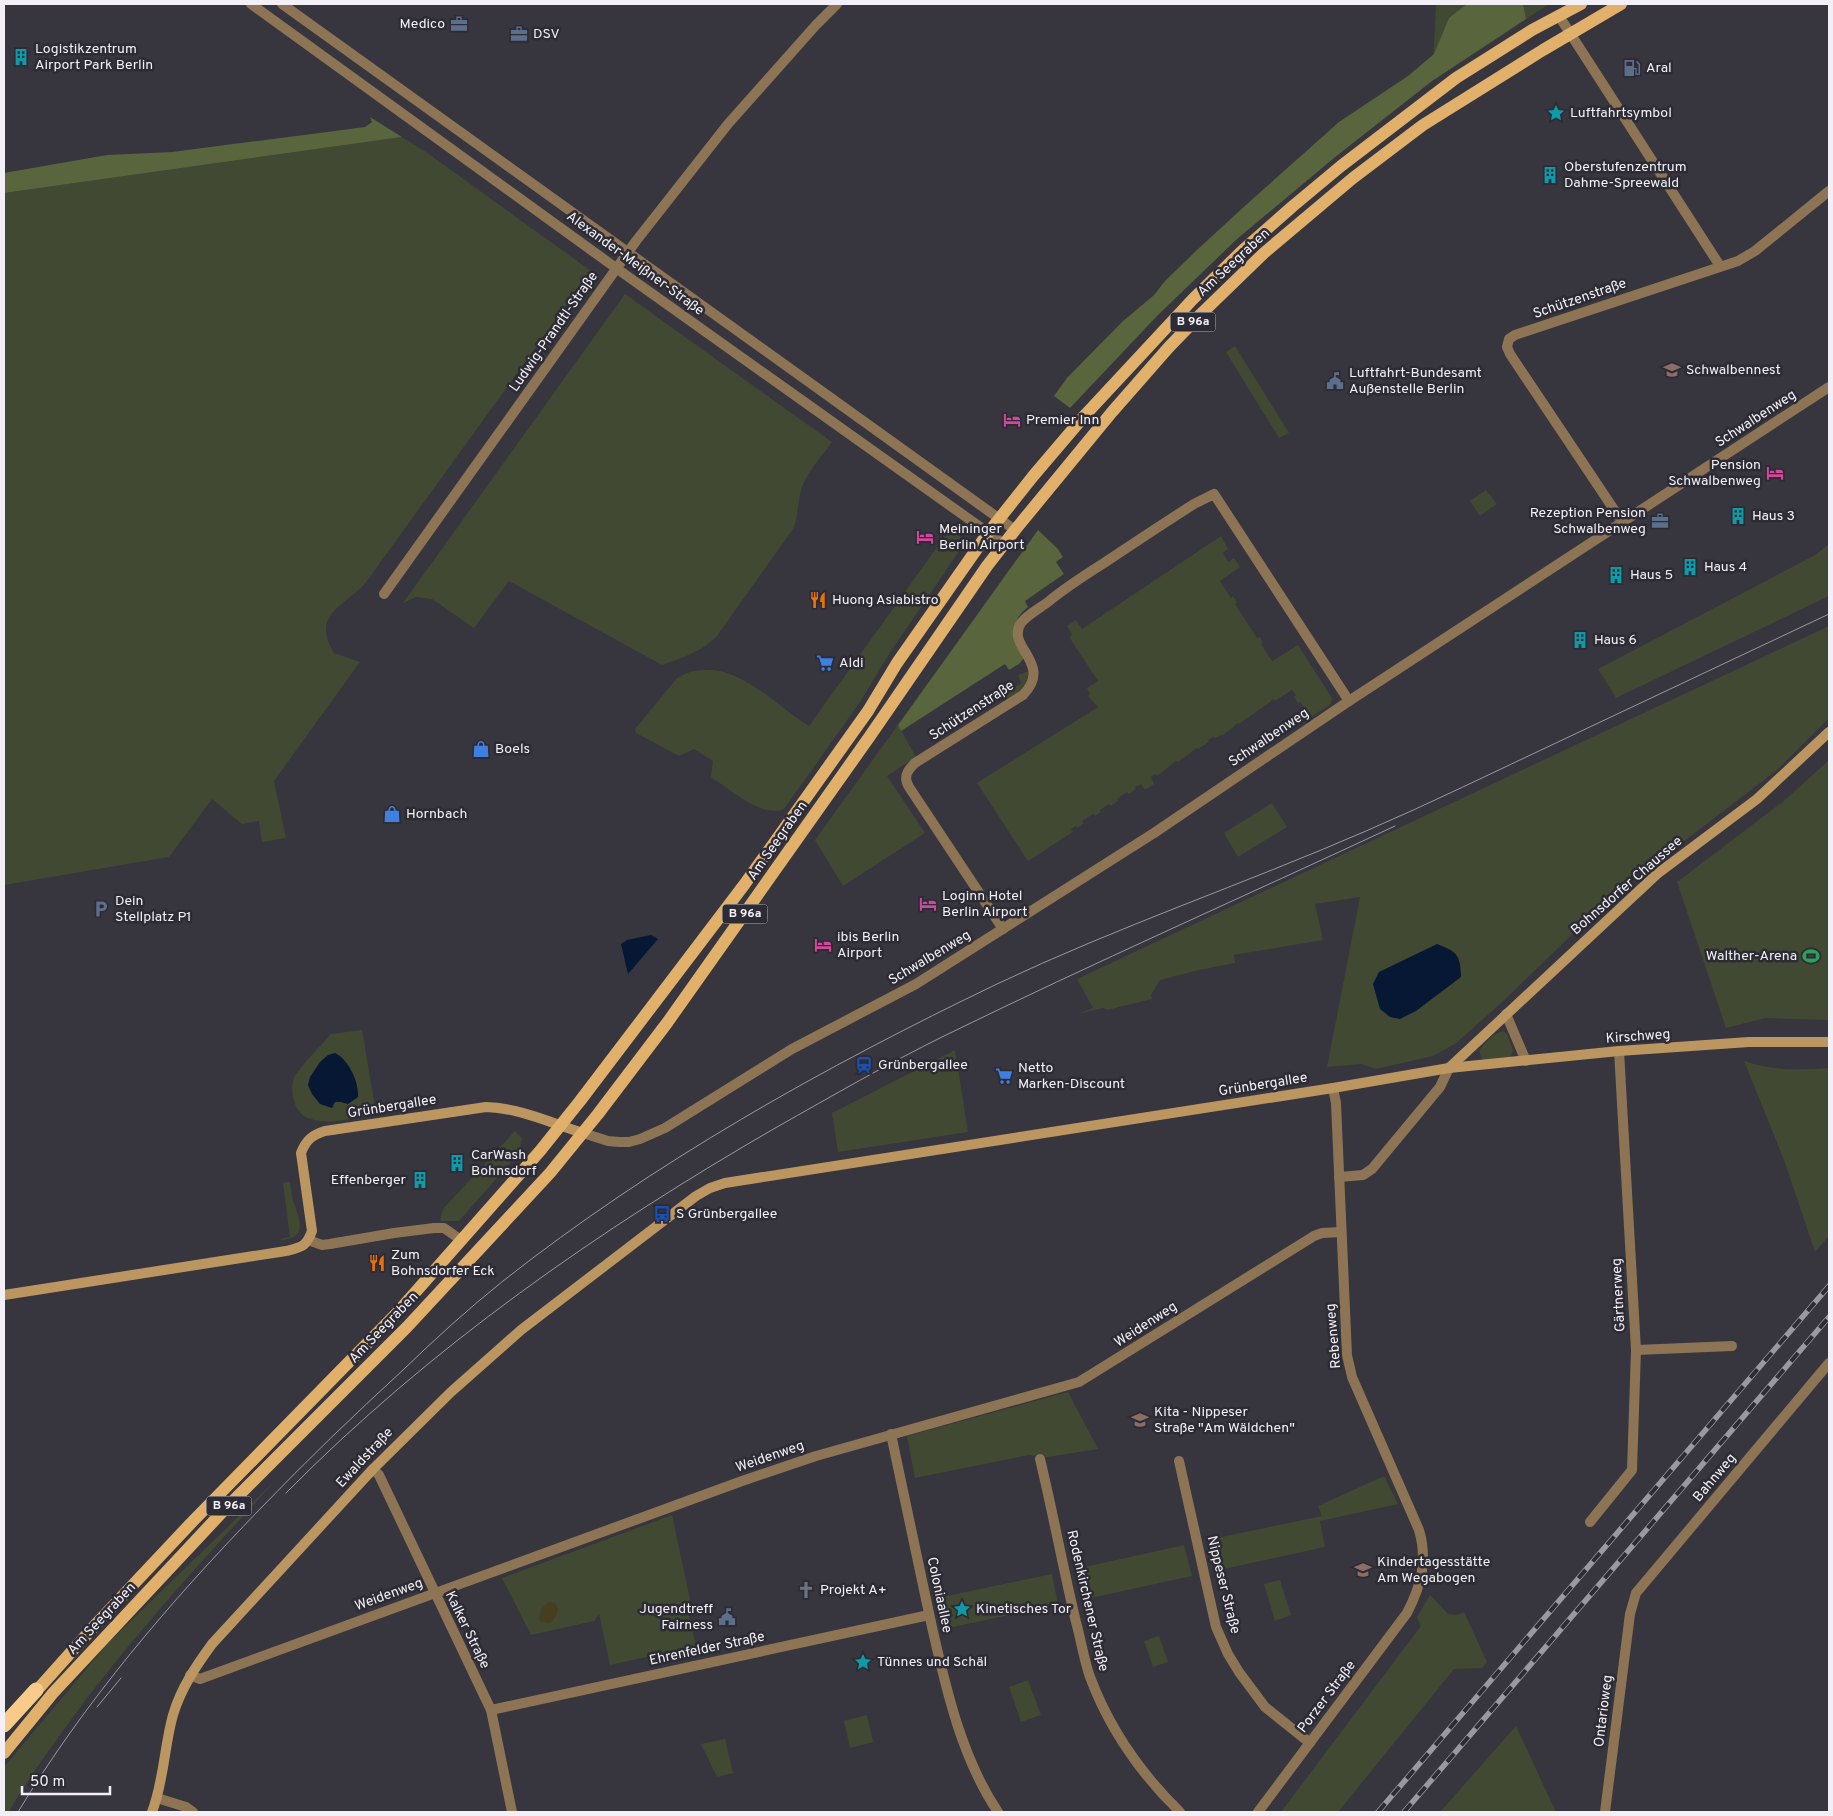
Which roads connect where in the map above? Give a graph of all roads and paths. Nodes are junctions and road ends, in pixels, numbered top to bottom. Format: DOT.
graph roads {
  1 [pos="251,4"];
  2 [pos="282,4"];
  3 [pos="837,4"];
  4 [pos="1581,4"];
  5 [pos="1621,4"];
  6 [pos="1559,16"];
  7 [pos="1570,34"];
  8 [pos="1829,191"];
  9 [pos="627,253"];
  10 [pos="1720,266"];
  11 [pos="616,268"];
  12 [pos="1829,387"];
  13 [pos="999,519"];
  14 [pos="1623,523"];
  15 [pos="1014,530"];
  16 [pos="988,533"];
  17 [pos="1004,544"];
  18 [pos="384,594"];
  19 [pos="1348,701"];
  20 [pos="1829,732"];
  21 [pos="1003,929"];
  22 [pos="1506,1014"];
  23 [pos="1829,1042"];
  24 [pos="1619,1052"];
  25 [pos="1526,1061"];
  26 [pos="1449,1068"];
  27 [pos="1334,1088"];
  28 [pos="560,1126"];
  29 [pos="583,1133"];
  30 [pos="1339,1177"];
  31 [pos="696,1196"];
  32 [pos="1341,1232"];
  33 [pos="457,1237"];
  34 [pos="308,1240"];
  35 [pos="4,1295"];
  36 [pos="1732,1346"];
  37 [pos="1636,1350"];
  38 [pos="1829,1363"];
  39 [pos="891,1434"];
  40 [pos="1040,1459"];
  41 [pos="1180,1461"];
  42 [pos="373,1469"];
  43 [pos="1590,1522"];
  44 [pos="434,1594"];
  45 [pos="1416,1596"];
  46 [pos="1630,1614"];
  47 [pos="929,1615"];
  48 [pos="190,1675"];
  49 [pos="36,1690"];
  50 [pos="491,1710"];
  51 [pos="4,1725"];
  52 [pos="4,1733"];
  53 [pos="1310,1743"];
  54 [pos="4,1753"];
  55 [pos="157,1798"];
  56 [pos="994,1811"];
  57 [pos="152,1812"];
  58 [pos="192,1812"];
  59 [pos="512,1812"];
  60 [pos="1180,1812"];
  61 [pos="1258,1812"];
  62 [pos="1605,1812"];
  1 -- 11 [label="street, Alexander-Meißner-Straße"];
  2 -- 9 [label="street, Alexander-Meißner-Straße"];
  3 -- 9 [label="street, Ludwig-Prandtl-Straße"];
  4 -- 6 [label="main road, Am Seegraben / B 96a"];
  5 -- 7 [label="main road, Am Seegraben / B 96a"];
  6 -- 7 [label="street"];
  6 -- 13 [label="main road, Am Seegraben / B 96a"];
  7 -- 10 [label="street"];
  7 -- 15 [label="main road, Am Seegraben / B 96a"];
  8 -- 10 [label="street, Schützenstraße"];
  9 -- 11 [label="street, Ludwig-Prandtl-Straße"];
  9 -- 13 [label="street, Alexander-Meißner-Straße"];
  10 -- 14 [label="street, Schützenstraße"];
  11 -- 16 [label="street, Alexander-Meißner-Straße"];
  11 -- 18 [label="street, Ludwig-Prandtl-Straße"];
  12 -- 14 [label="street, Schwalbenweg"];
  13 -- 15 [label="street, Alexander-Meißner-Straße"];
  13 -- 16 [label="main road, Am Seegraben / B 96a"];
  14 -- 19 [label="street, Schwalbenweg"];
  15 -- 17 [label="main road, Am Seegraben / B 96a"];
  16 -- 17 [label="street, Alexander-Meißner-Straße"];
  16 -- 28 [label="main road, Am Seegraben / B 96a"];
  17 -- 29 [label="main road, Am Seegraben / B 96a"];
  19 -- 21 [label="street, Schwalbenweg"];
  19 -- 21 [label="street, Schützenstraße"];
  20 -- 22 [label="street, Bohnsdorfer Chaussee"];
  21 -- 29 [label="street, Schwalbenweg"];
  22 -- 25 [label="street"];
  22 -- 26 [label="street, Bohnsdorfer Chaussee"];
  23 -- 24 [label="street, Kirschweg"];
  24 -- 25 [label="street, Kirschweg"];
  24 -- 37 [label="street, Gärtnerweg"];
  25 -- 26 [label="street, Kirschweg"];
  26 -- 27 [label="street, Kirschweg"];
  26 -- 30 [label="street"];
  27 -- 30 [label="street, Rebenweg"];
  27 -- 31 [label="street, Grünbergallee"];
  28 -- 29 [label="street, Grünbergallee"];
  28 -- 33 [label="main road, Am Seegraben / B 96a"];
  28 -- 34 [label="street, Grünbergallee"];
  29 -- 54 [label="main road, Am Seegraben / B 96a"];
  30 -- 32 [label="street, Rebenweg"];
  31 -- 42 [label="street, Ewaldstraße"];
  32 -- 39 [label="street, Weidenweg"];
  32 -- 45 [label="street, Rebenweg"];
  33 -- 34 [label="street"];
  33 -- 49 [label="main road, Am Seegraben / B 96a"];
  34 -- 35 [label="street"];
  36 -- 37 [label="street"];
  37 -- 43 [label="street, Gärtnerweg"];
  38 -- 46 [label="street, Bahnweg"];
  39 -- 44 [label="street, Weidenweg"];
  39 -- 47 [label="street, Coloniaallee"];
  40 -- 60 [label="street, Rodenkirchener Straße"];
  41 -- 53 [label="street, Nippeser Straße"];
  42 -- 44 [label="street, Kalker Straße"];
  42 -- 48 [label="street, Ewaldstraße"];
  44 -- 48 [label="street, Weidenweg"];
  44 -- 50 [label="street, Kalker Straße"];
  45 -- 53 [label="street, Porzer Straße"];
  46 -- 62 [label="street, Ontarioweg"];
  47 -- 50 [label="street, Ehrenfelder Straße"];
  47 -- 56 [label="street, Coloniaallee"];
  48 -- 55 [label="street, Ewaldstraße"];
  49 -- 51 [label="highway"];
  49 -- 52 [label="main road, Am Seegraben / B 96a"];
  50 -- 59 [label="street, Kalker Straße"];
  53 -- 61 [label="street, Porzer Straße"];
  55 -- 57 [label="street, Ewaldstraße"];
  55 -- 58 [label="street"];
}
